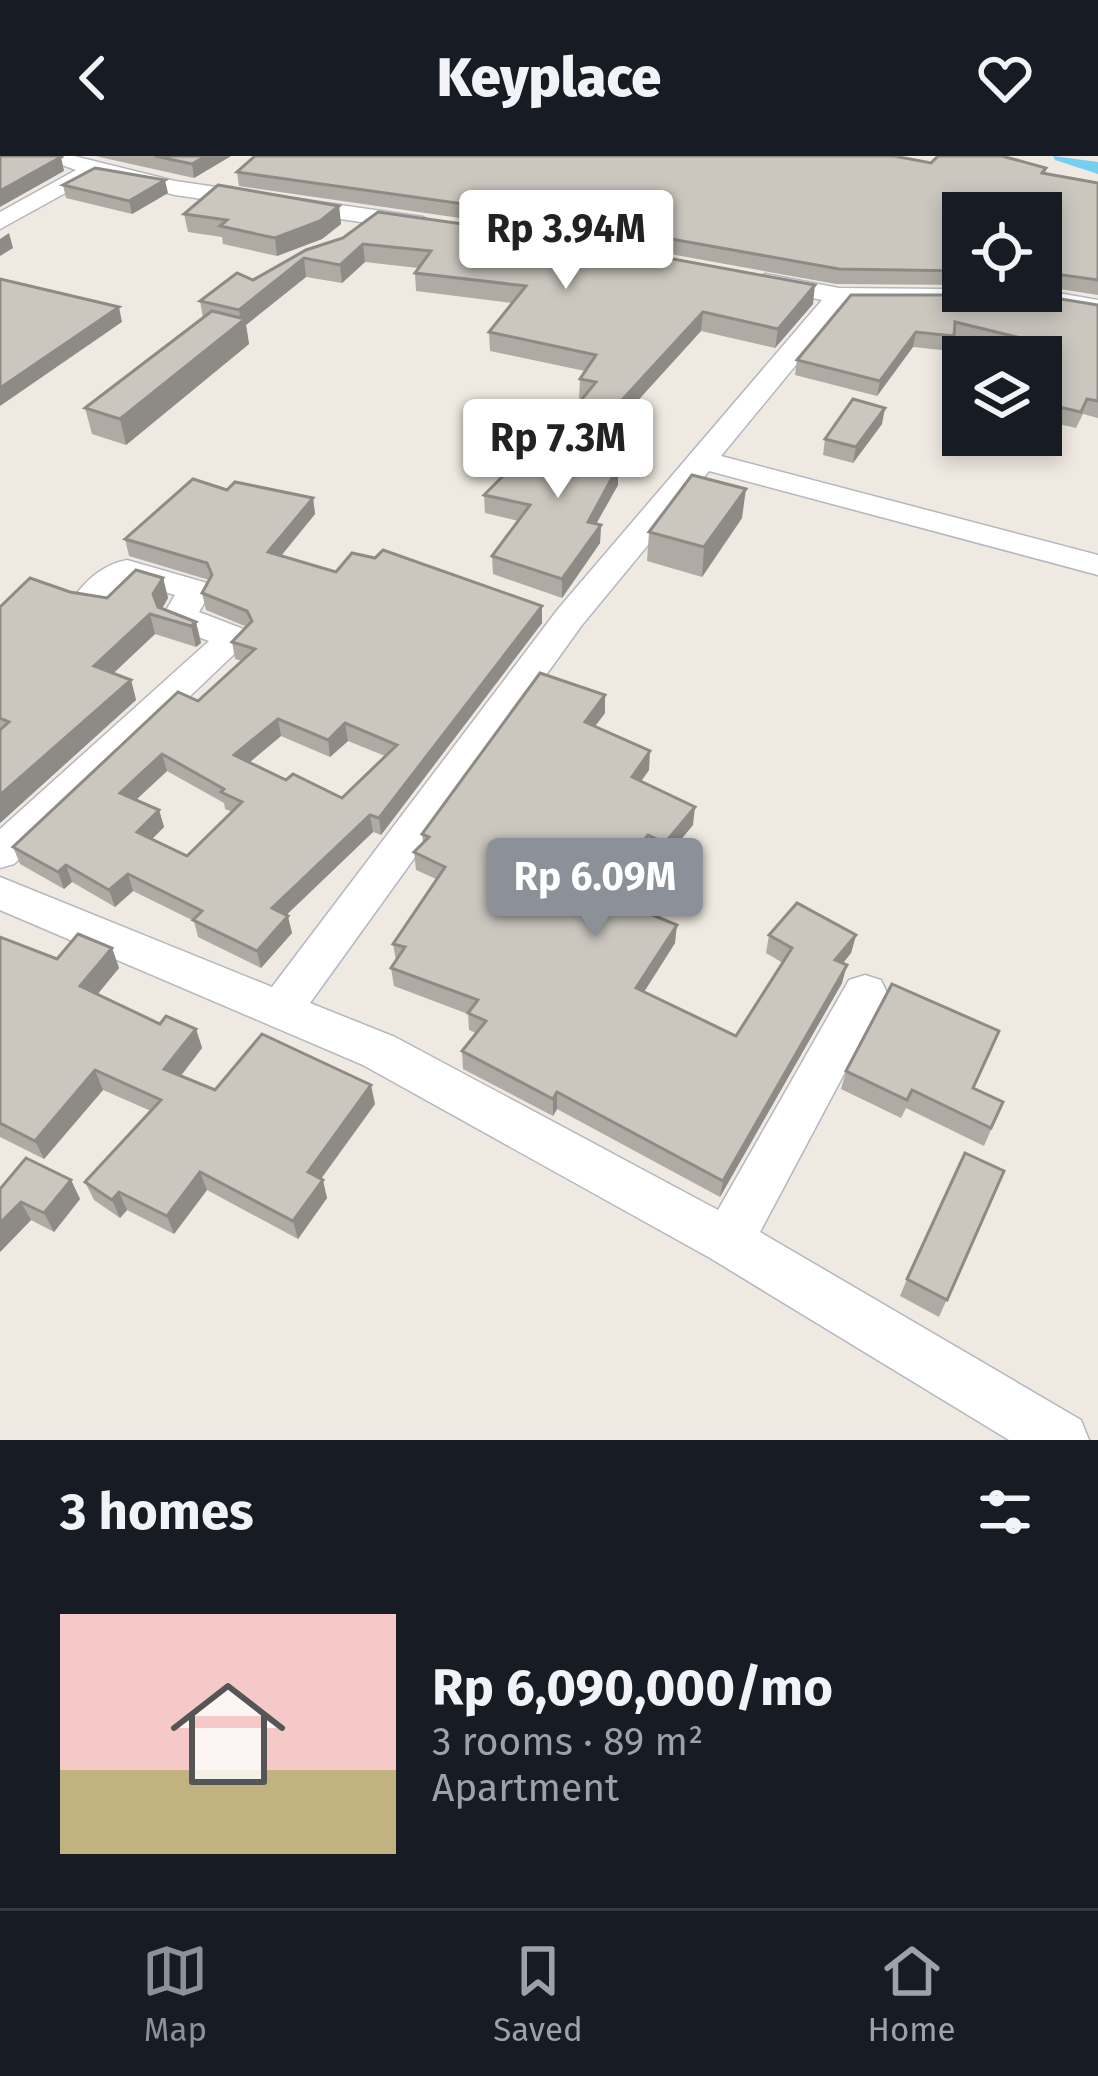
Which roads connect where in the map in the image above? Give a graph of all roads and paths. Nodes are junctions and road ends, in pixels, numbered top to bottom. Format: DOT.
graph roads {
  1 [pos="48,156"];
  2 [pos="202,167"];
  3 [pos="93,169"];
  4 [pos="175,188"];
  5 [pos="373,217"];
  6 [pos="0,222"];
  7 [pos="440,226"];
  8 [pos="346,238"];
  9 [pos="748,278"];
  10 [pos="942,294"];
  11 [pos="839,296"];
  12 [pos="1062,300"];
  13 [pos="1098,308"];
  14 [pos="699,459"];
  15 [pos="1098,565"];
  16 [pos="88,601"];
  17 [pos="528,603"];
  18 [pos="570,617"];
  19 [pos="0,853"];
  20 [pos="0,893"];
  21 [pos="865,993"];
  22 [pos="280,1010"];
  23 [pos="728,1241"];
  24 [pos="1061,1440"];
  1 -- 3 [label="street"];
  2 -- 4 [label="street"];
  3 -- 4 [label="street"];
  3 -- 6 [label="street"];
  4 -- 5 [label="street"];
  5 -- 7 [label="street"];
  5 -- 8 [label="street"];
  9 -- 11 [label="street"];
  10 -- 11 [label="street"];
  11 -- 14 [label="street"];
  12 -- 13 [label="street"];
  14 -- 15 [label="street"];
  14 -- 18 [label="street"];
  16 -- 19 [label="street"];
  17 -- 18 [label="street"];
  18 -- 22 [label="street"];
  20 -- 22 [label="street"];
  21 -- 23 [label="street"];
  22 -- 23 [label="street"];
  23 -- 24 [label="street"];
}
